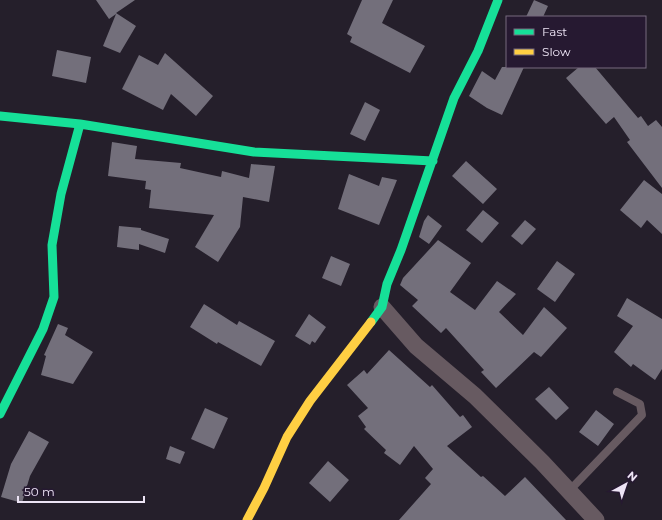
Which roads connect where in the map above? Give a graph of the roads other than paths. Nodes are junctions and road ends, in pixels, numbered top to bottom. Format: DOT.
graph roads {
  1 [pos="498,0"];
  2 [pos="0,116"];
  3 [pos="80,124"];
  4 [pos="433,161"];
  5 [pos="382,307"];
  6 [pos="617,392"];
  7 [pos="0,414"];
  8 [pos="569,491"];
  9 [pos="247,520"];
  10 [pos="596,520"];
  1 -- 4 [label="street"];
  2 -- 3 [label="street"];
  3 -- 4 [label="street"];
  3 -- 7 [label="street"];
  4 -- 5 [label="street"];
  5 -- 8 [label="street"];
  5 -- 9 [label="street"];
  6 -- 8 [label="lane"];
  8 -- 10 [label="street"];
}
